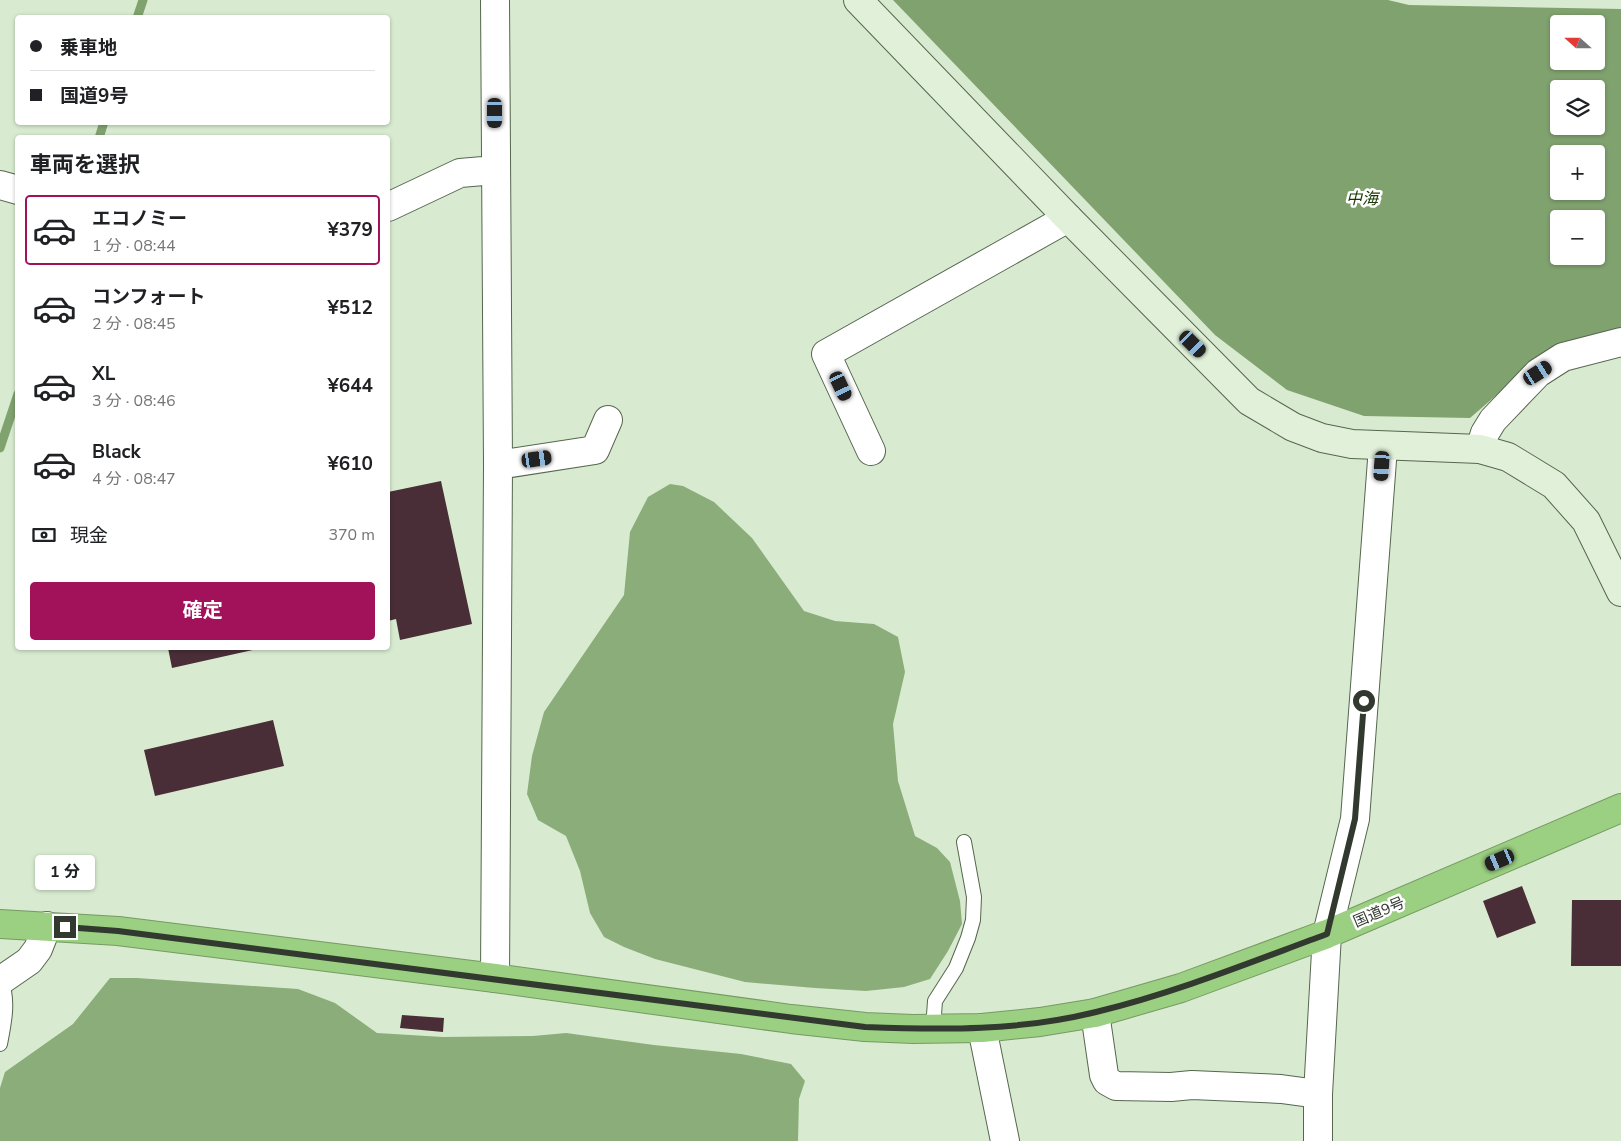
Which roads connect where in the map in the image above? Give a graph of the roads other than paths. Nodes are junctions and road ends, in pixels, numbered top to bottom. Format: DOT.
graph roads {
  1 [pos="495,0"];
  2 [pos="858,0"];
  3 [pos="495,170"];
  4 [pos="0,185"];
  5 [pos="15,189"];
  6 [pos="390,205"];
  7 [pos="1068,218"];
  8 [pos="1621,342"];
  9 [pos="608,420"];
  10 [pos="1383,446"];
  11 [pos="1480,449"];
  12 [pos="871,451"];
  13 [pos="498,465"];
  14 [pos="1621,592"];
  15 [pos="1621,808"];
  16 [pos="964,842"];
  17 [pos="0,924"];
  18 [pos="47,926"];
  19 [pos="1327,934"];
  20 [pos="495,978"];
  21 [pos="1,981"];
  22 [pos="1095,1013"];
  23 [pos="982,1028"];
  24 [pos="933,1029"];
  25 [pos="0,1044"];
  26 [pos="1318,1094"];
  27 [pos="1005,1141"];
  28 [pos="1318,1141"];
  1 -- 3 [label="street"];
  2 -- 7 [label="street"];
  3 -- 6 [label="street"];
  3 -- 13 [label="street"];
  4 -- 5 [label="street"];
  7 -- 10 [label="street"];
  7 -- 12 [label="street"];
  8 -- 11 [label="street"];
  9 -- 13 [label="street"];
  10 -- 11 [label="street"];
  10 -- 19 [label="street"];
  11 -- 14 [label="street"];
  13 -- 20 [label="street"];
  15 -- 19 [label="highway, 国道9号"];
  16 -- 24 [label="lane"];
  17 -- 18 [label="highway, 国道9号"];
  18 -- 20 [label="highway, 国道9号"];
  18 -- 21 [label="street"];
  19 -- 22 [label="highway, 国道9号"];
  19 -- 26 [label="street"];
  20 -- 24 [label="highway, 国道9号"];
  21 -- 25 [label="lane"];
  22 -- 23 [label="highway, 国道9号"];
  22 -- 26 [label="street"];
  23 -- 24 [label="highway, 国道9号"];
  23 -- 27 [label="street"];
  26 -- 28 [label="street"];
}
